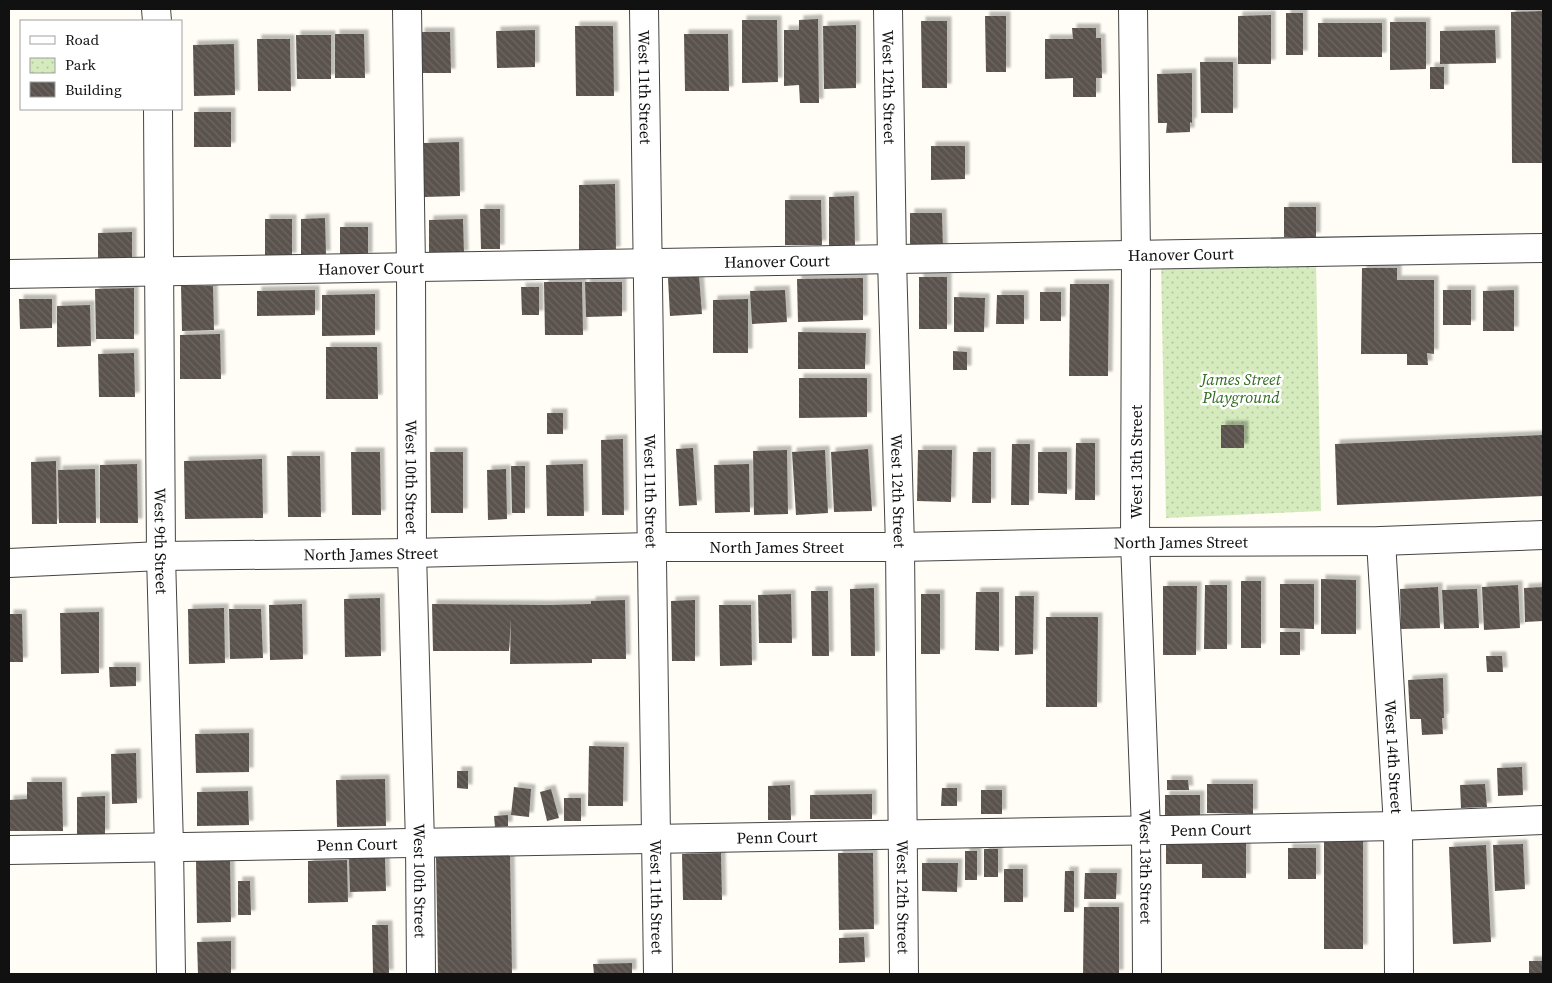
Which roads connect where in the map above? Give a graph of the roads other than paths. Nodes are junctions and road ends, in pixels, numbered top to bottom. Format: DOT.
graph roads {
  1 [pos="407,9"];
  2 [pos="644,9"];
  3 [pos="888,9"];
  4 [pos="1133,9"];
  5 [pos="158,110"];
  6 [pos="1543,248"];
  7 [pos="1136,255"];
  8 [pos="892,259"];
  9 [pos="648,263"];
  10 [pos="411,268"];
  11 [pos="160,272"];
  12 [pos="9,274"];
  13 [pos="1543,535"];
  14 [pos="1381,541"];
  15 [pos="1135,542"];
  16 [pos="651,547"];
  17 [pos="900,547"];
  18 [pos="412,553"];
  19 [pos="161,556"];
  20 [pos="9,563"];
  21 [pos="1543,820"];
  22 [pos="1398,826"];
  23 [pos="1146,830"];
  24 [pos="901,835"];
  25 [pos="657,839"];
  26 [pos="420,843"];
  27 [pos="169,847"];
  28 [pos="9,850"];
  29 [pos="170,974"];
  30 [pos="421,974"];
  31 [pos="658,974"];
  32 [pos="904,974"];
  33 [pos="1147,974"];
  34 [pos="1399,974"];
  1 -- 10 [label="street, West 10th Street"];
  2 -- 9 [label="street, West 11th Street"];
  3 -- 8 [label="street, West 12th Street"];
  4 -- 7 [label="street, West 13th Street"];
  5 -- 11 [label="street, West 9th Street"];
  6 -- 7 [label="street, Hanover Court"];
  7 -- 8 [label="street, Hanover Court"];
  7 -- 15 [label="street, West 13th Street"];
  8 -- 9 [label="street, Hanover Court"];
  8 -- 17 [label="street, West 12th Street"];
  9 -- 10 [label="street, Hanover Court"];
  9 -- 16 [label="street, West 11th Street"];
  10 -- 11 [label="street, Hanover Court"];
  10 -- 18 [label="street, West 10th Street"];
  11 -- 12 [label="street, Hanover Court"];
  11 -- 19 [label="street, West 9th Street"];
  13 -- 14 [label="street, North James Street"];
  14 -- 15 [label="street, North James Street"];
  14 -- 22 [label="street, West 14th Street"];
  15 -- 17 [label="street, North James Street"];
  15 -- 23 [label="street, West 13th Street"];
  16 -- 17 [label="street, North James Street"];
  16 -- 18 [label="street, North James Street"];
  16 -- 25 [label="street, West 11th Street"];
  17 -- 24 [label="street, West 12th Street"];
  18 -- 19 [label="street, North James Street"];
  18 -- 26 [label="street, West 10th Street"];
  19 -- 20 [label="street, North James Street"];
  19 -- 27 [label="street, West 9th Street"];
  21 -- 22 [label="street, Penn Court"];
  22 -- 23 [label="street, Penn Court"];
  22 -- 34 [label="street, West 14th Street"];
  23 -- 24 [label="street, Penn Court"];
  23 -- 33 [label="street, West 13th Street"];
  24 -- 25 [label="street, Penn Court"];
  24 -- 32 [label="street, West 12th Street"];
  25 -- 26 [label="street, Penn Court"];
  25 -- 31 [label="street, West 11th Street"];
  26 -- 27 [label="street, Penn Court"];
  26 -- 30 [label="street, West 10th Street"];
  27 -- 28 [label="street, Penn Court"];
  27 -- 29 [label="street, West 9th Street"];
}
